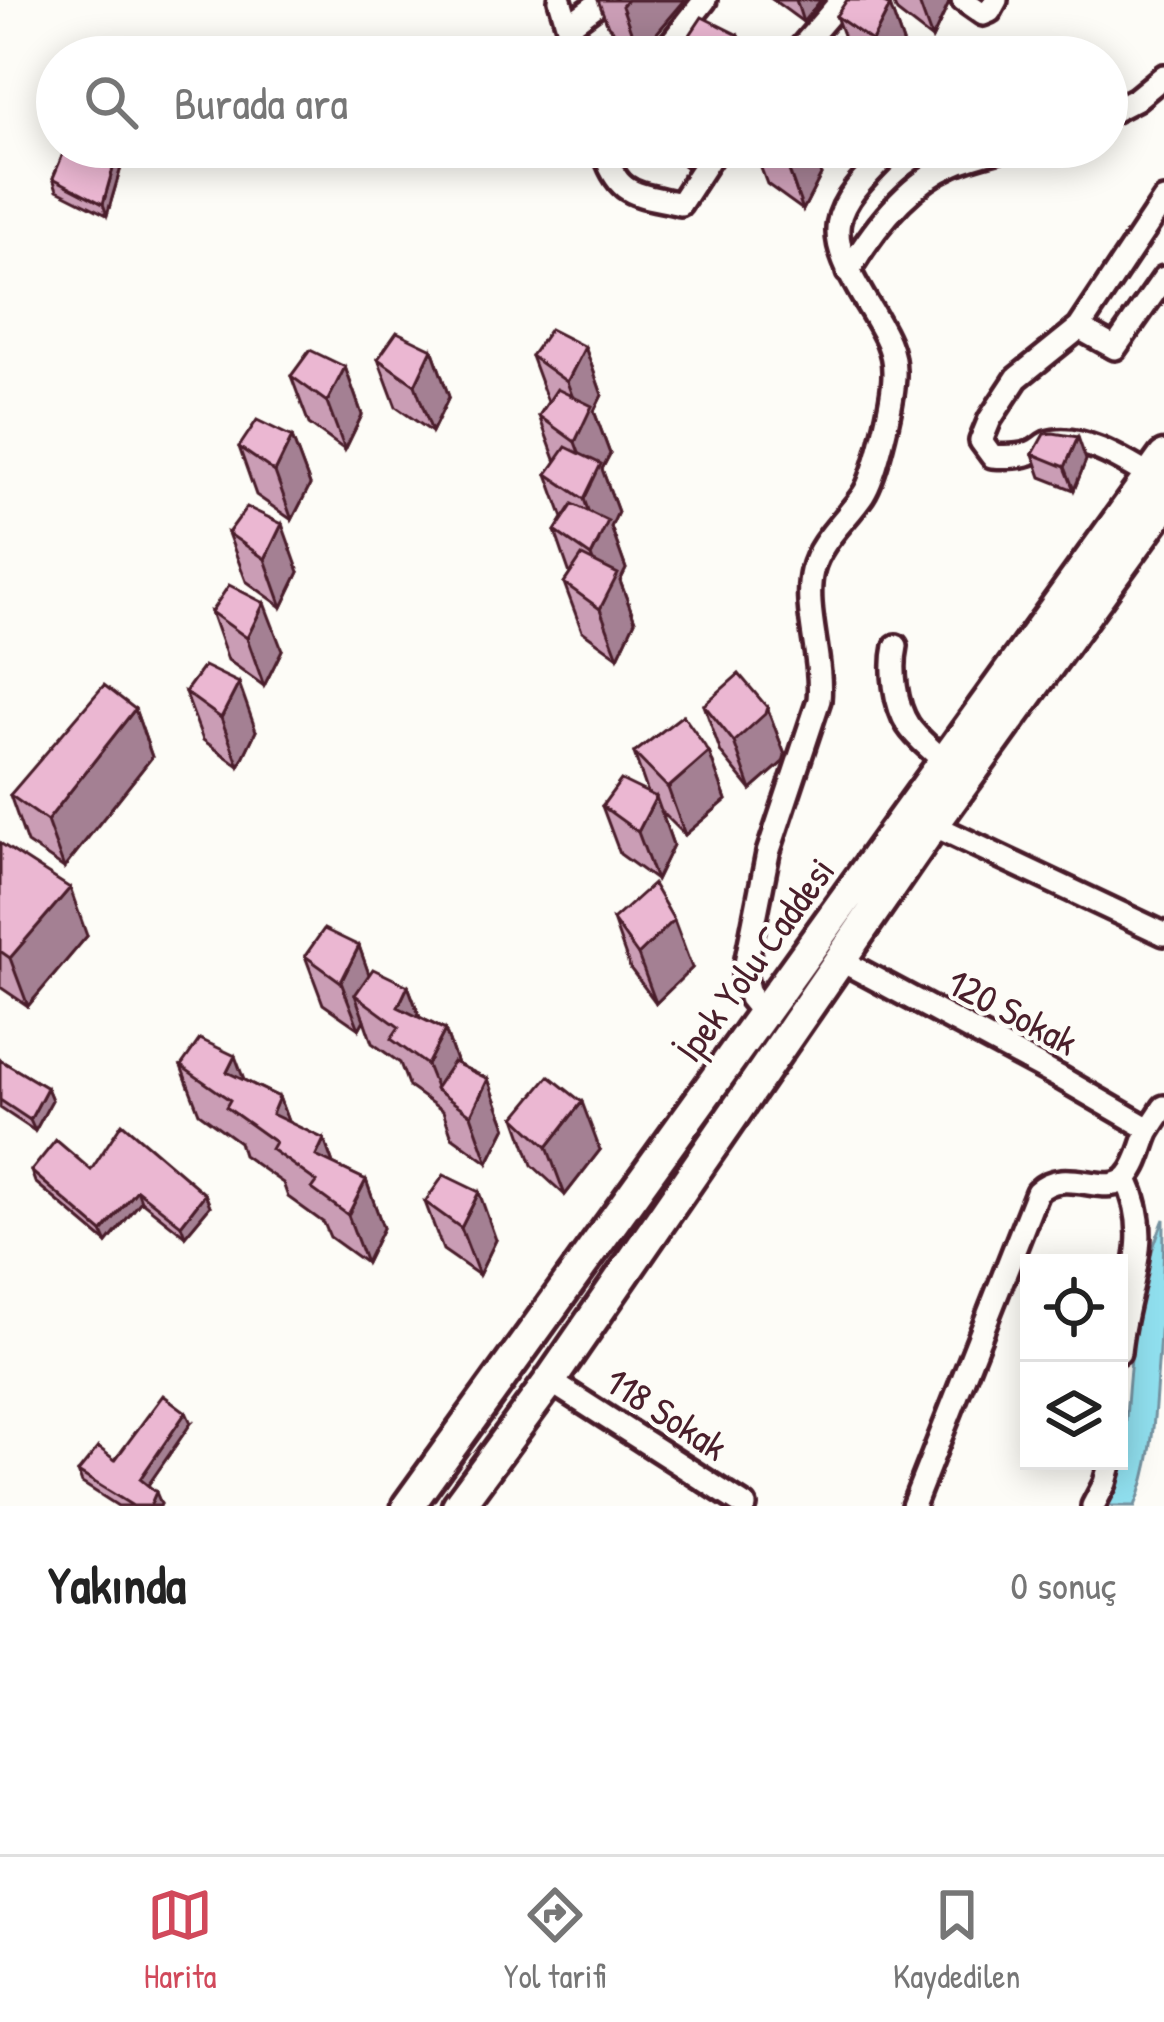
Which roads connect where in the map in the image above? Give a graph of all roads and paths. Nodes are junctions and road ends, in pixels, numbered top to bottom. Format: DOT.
graph roads {
  1 [pos="560,0"];
  2 [pos="603,0"];
  3 [pos="705,0"];
  4 [pos="842,0"];
  5 [pos="963,0"];
  6 [pos="996,0"];
  7 [pos="568,26"];
  8 [pos="571,36"];
  9 [pos="677,36"];
  10 [pos="811,36"];
  11 [pos="1164,76"];
  12 [pos="1128,103"];
  13 [pos="610,168"];
  14 [pos="703,168"];
  15 [pos="874,168"];
  16 [pos="944,168"];
  17 [pos="1164,200"];
  18 [pos="848,272"];
  19 [pos="1164,278"];
  20 [pos="1155,308"];
  21 [pos="1079,328"];
  22 [pos="1159,473"];
  23 [pos="1164,505"];
  24 [pos="896,646"];
  25 [pos="944,762"];
  26 [pos="933,825"];
  27 [pos="1164,934"];
  28 [pos="840,960"];
  29 [pos="763,1014"];
  30 [pos="1164,1107"];
  31 [pos="1149,1130"];
  32 [pos="1126,1179"];
  33 [pos="1128,1301"];
  34 [pos="550,1381"];
  35 [pos="1109,1470"];
  36 [pos="408,1506"];
  37 [pos="458,1506"];
  38 [pos="745,1506"];
  39 [pos="913,1506"];
  40 [pos="1093,1506"];
  1 -- 7 [label="street"];
  2 -- 7 [label="street"];
  3 -- 9 [label="street"];
  4 -- 10 [label="street"];
  5 -- 6 [label="street"];
  7 -- 8 [label="street"];
  11 -- 12 [label="street"];
  13 -- 14 [label="street"];
  15 -- 18 [label="street"];
  16 -- 18 [label="street"];
  17 -- 21 [label="street"];
  18 -- 29 [label="street"];
  19 -- 20 [label="street"];
  20 -- 21 [label="street"];
  21 -- 22 [label="street"];
  22 -- 25 [label="highway, İpek Yolu Caddesi"];
  23 -- 26 [label="highway, İpek Yolu Caddesi"];
  24 -- 25 [label="street"];
  25 -- 29 [label="highway, İpek Yolu Caddesi"];
  26 -- 27 [label="street"];
  26 -- 28 [label="highway, İpek Yolu Caddesi"];
  28 -- 31 [label="street, 120 Sokak"];
  28 -- 34 [label="highway, İpek Yolu Caddesi"];
  29 -- 36 [label="highway, İpek Yolu Caddesi"];
  30 -- 31 [label="street"];
  31 -- 32 [label="street"];
  32 -- 33 [label="street"];
  32 -- 39 [label="street"];
  34 -- 37 [label="highway, İpek Yolu Caddesi"];
  34 -- 38 [label="street, 118 Sokak"];
  35 -- 40 [label="street"];
}
